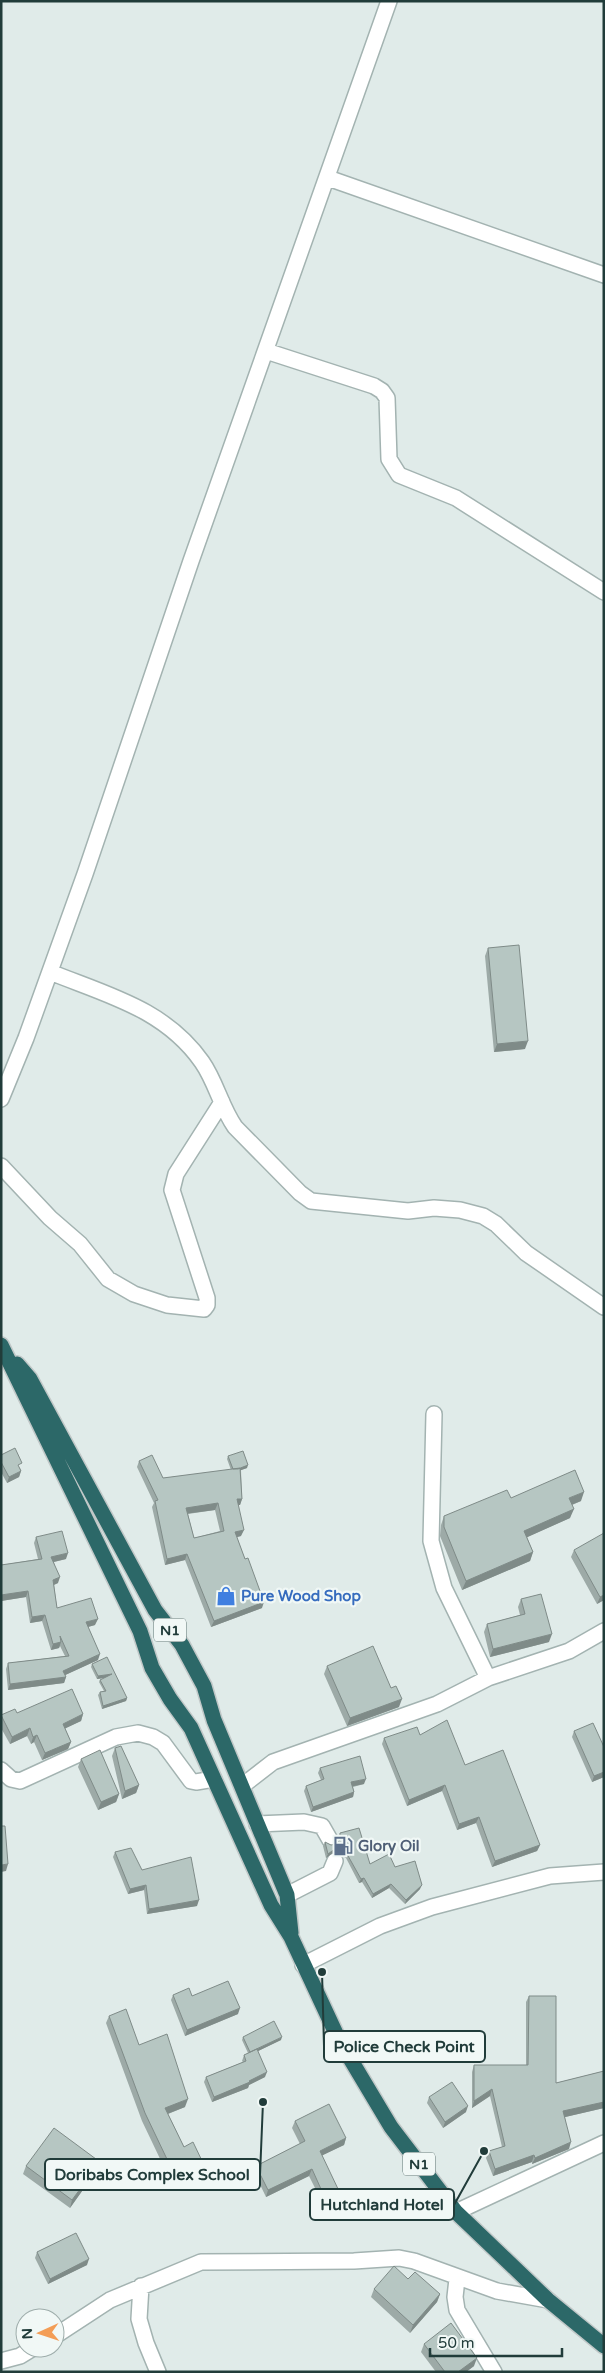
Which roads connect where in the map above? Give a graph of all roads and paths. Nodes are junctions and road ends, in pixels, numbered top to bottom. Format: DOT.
graph roads {
  1 [pos="389,1"];
  2 [pos="328,178"];
  3 [pos="604,276"];
  4 [pos="266,350"];
  5 [pos="604,592"];
  6 [pos="50,972"];
  7 [pos="1,1099"];
  8 [pos="222,1102"];
  9 [pos="1,1166"];
  10 [pos="604,1307"];
  11 [pos="1,1344"];
  12 [pos="434,1414"];
  13 [pos="604,1631"];
  14 [pos="488,1678"];
  15 [pos="1,1770"];
  16 [pos="214,1779"];
  17 [pos="242,1786"];
  18 [pos="256,1824"];
  19 [pos="330,1840"];
  20 [pos="335,1861"];
  21 [pos="604,1872"];
  22 [pos="287,1895"];
  23 [pos="291,1937"];
  24 [pos="303,1965"];
  25 [pos="604,2143"];
  26 [pos="456,2212"];
  27 [pos="457,2279"];
  28 [pos="141,2286"];
  29 [pos="548,2300"];
  30 [pos="65,2329"];
  31 [pos="604,2346"];
  32 [pos="15,2358"];
  33 [pos="1,2362"];
  34 [pos="158,2372"];
  35 [pos="494,2372"];
  1 -- 2 [label="street"];
  2 -- 3 [label="street"];
  2 -- 4 [label="street"];
  4 -- 5 [label="street"];
  4 -- 6 [label="street"];
  6 -- 7 [label="street"];
  6 -- 8 [label="street"];
  8 -- 9 [label="street"];
  8 -- 10 [label="street"];
  11 -- 16 [label="highway, N1"];
  11 -- 17 [label="highway, N1"];
  12 -- 14 [label="street"];
  13 -- 14 [label="street"];
  14 -- 17 [label="street"];
  15 -- 16 [label="street"];
  16 -- 23 [label="highway, N1"];
  17 -- 18 [label="highway, N1"];
  18 -- 19 [label="street"];
  18 -- 22 [label="highway, N1"];
  20 -- 22 [label="street"];
  21 -- 24 [label="street"];
  22 -- 23 [label="highway, N1"];
  23 -- 24 [label="highway, N1"];
  24 -- 26 [label="highway, N1"];
  25 -- 26 [label="street"];
  26 -- 29 [label="highway, N1"];
  27 -- 28 [label="street"];
  27 -- 29 [label="street"];
  27 -- 35 [label="street"];
  28 -- 30 [label="street"];
  28 -- 34 [label="street"];
  29 -- 31 [label="highway, N1"];
  32 -- 33 [label="street"];
}
